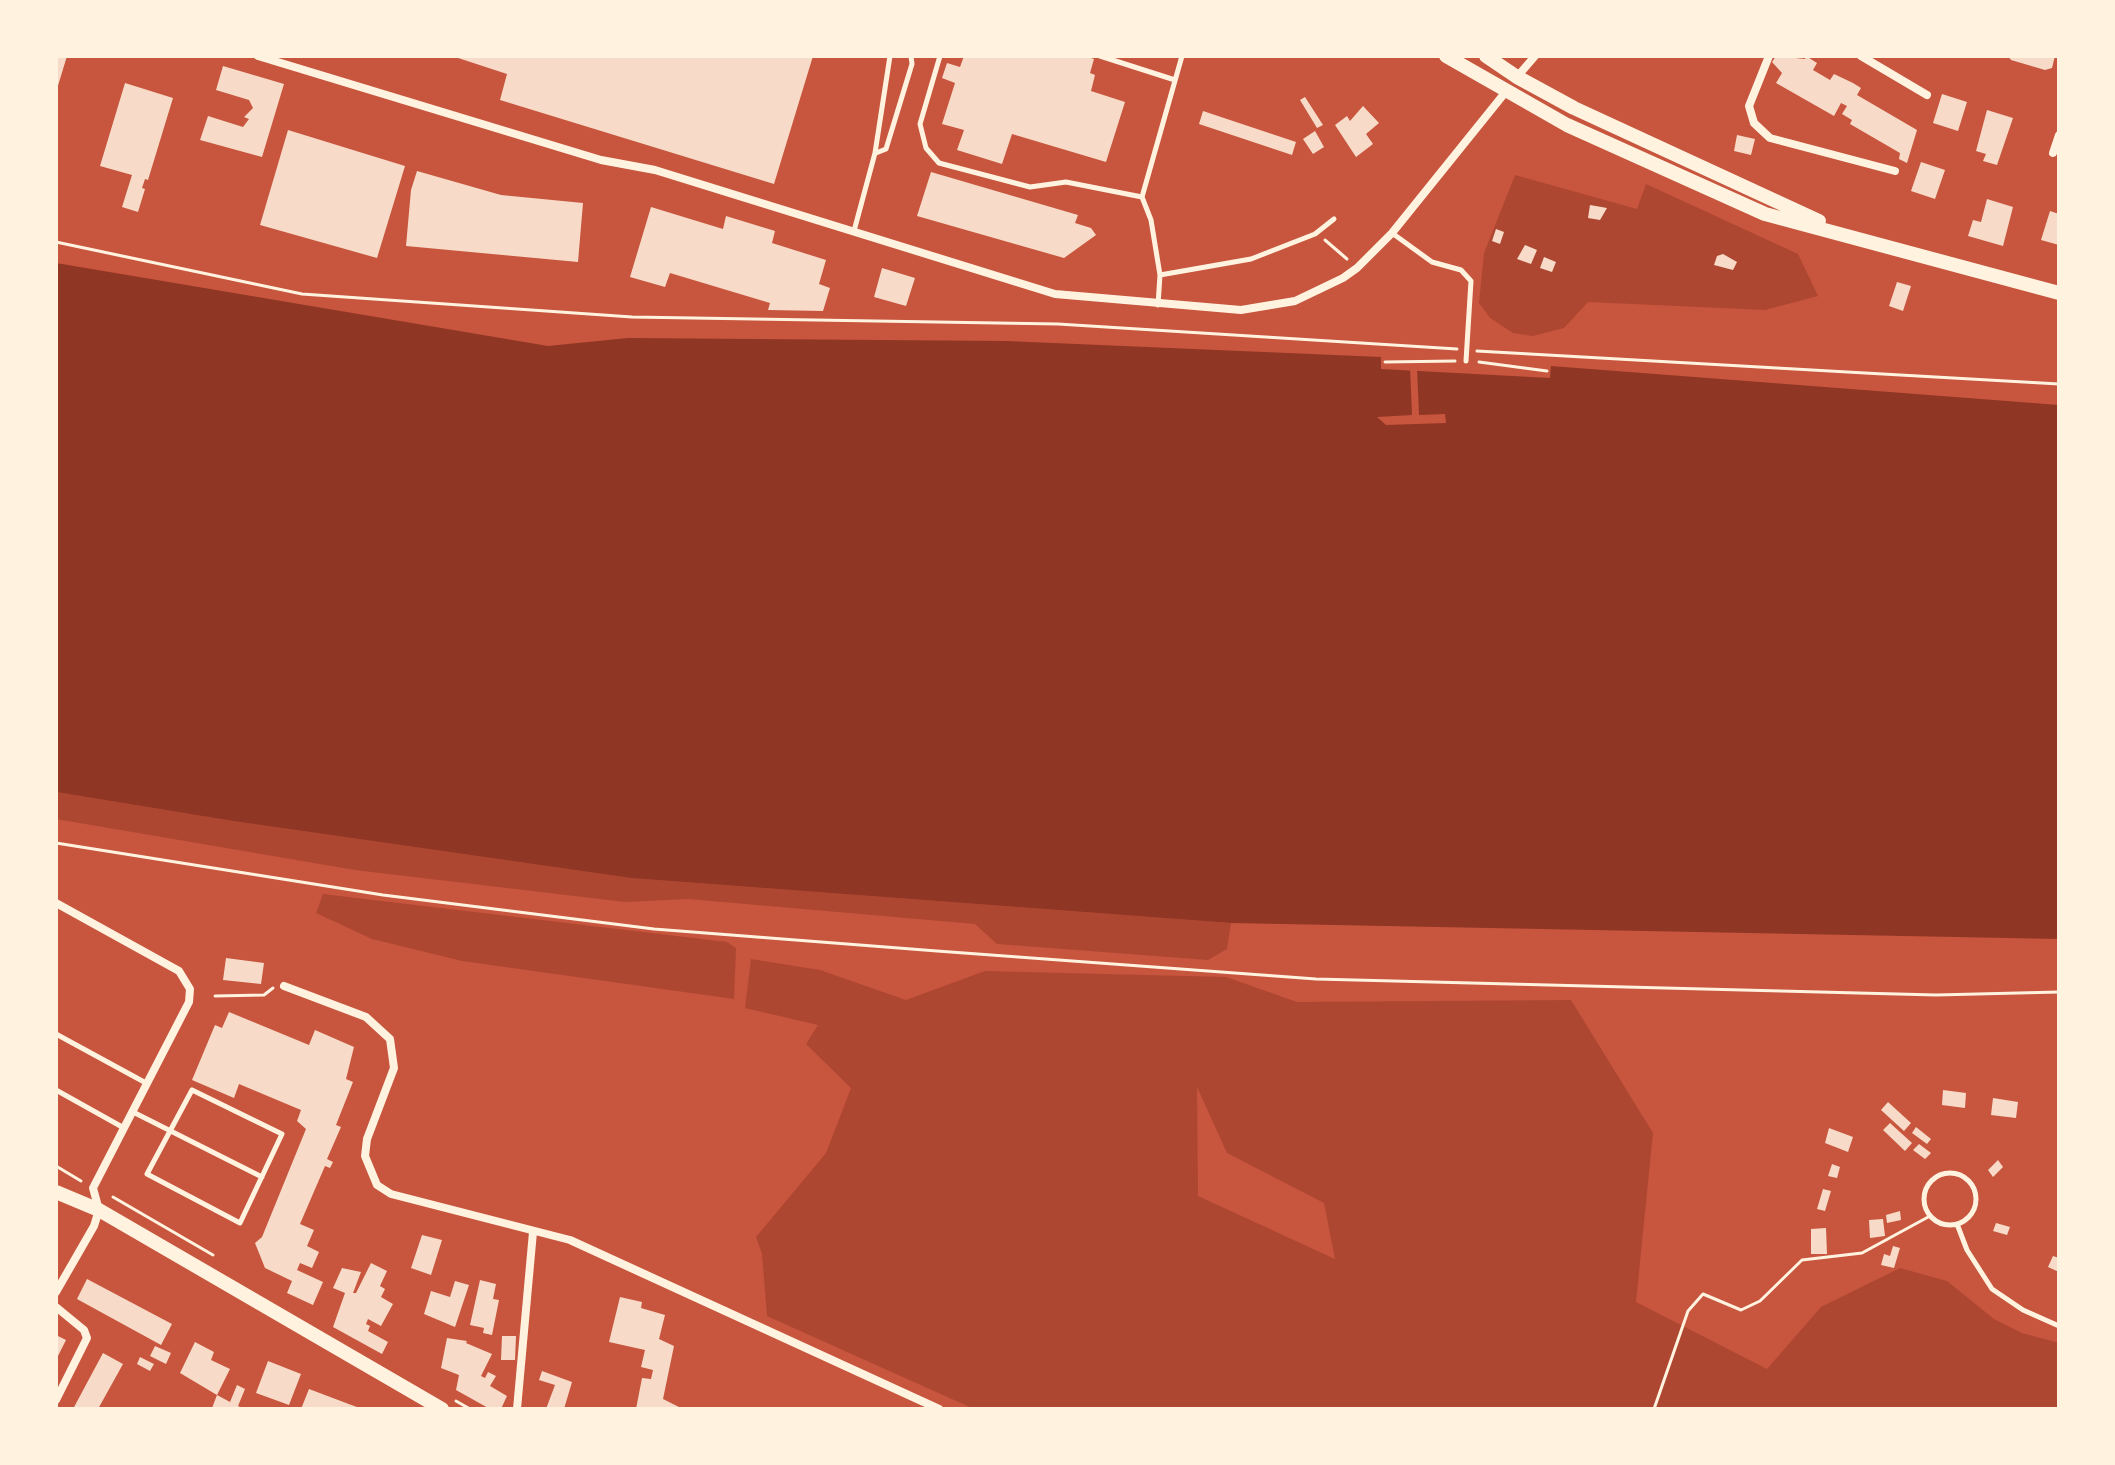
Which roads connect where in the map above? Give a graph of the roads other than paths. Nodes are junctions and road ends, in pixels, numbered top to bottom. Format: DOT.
graph roads {
  1 [pos="258,56"];
  2 [pos="890,56"];
  3 [pos="912,56"];
  4 [pos="940,56"];
  5 [pos="1100,56"];
  6 [pos="1182,56"];
  7 [pos="1446,56"];
  8 [pos="1486,56"];
  9 [pos="1535,56"];
  10 [pos="1769,56"];
  11 [pos="1861,56"];
  12 [pos="1517,77"];
  13 [pos="1175,80"];
  14 [pos="1506,91"];
  15 [pos="1927,95"];
  16 [pos="2059,135"];
  17 [pos="875,153"];
  18 [pos="2053,153"];
  19 [pos="1895,171"];
  20 [pos="1142,197"];
  21 [pos="1334,219"];
  22 [pos="853,232"];
  23 [pos="1392,233"];
  24 [pos="1845,234"];
  25 [pos="1160,275"];
  26 [pos="2059,293"];
  27 [pos="1158,306"];
  28 [pos="1466,361"];
  29 [pos="56,903"];
  30 [pos="284,986"];
  31 [pos="56,1034"];
  32 [pos="147,1084"];
  33 [pos="56,1090"];
  34 [pos="132,1111"];
  35 [pos="124,1128"];
  36 [pos="170,1130"];
  37 [pos="262,1177"];
  38 [pos="56,1192"];
  39 [pos="99,1210"];
  40 [pos="1957,1224"];
  41 [pos="533,1232"];
  42 [pos="56,1292"];
  43 [pos="56,1307"];
  44 [pos="2059,1326"];
  45 [pos="56,1400"];
  46 [pos="442,1409"];
  47 [pos="517,1409"];
  48 [pos="939,1409"];
  1 -- 22 [label="street"];
  2 -- 17 [label="lane"];
  3 -- 17 [label="lane"];
  4 -- 20 [label="lane"];
  5 -- 13 [label="lane"];
  6 -- 13 [label="lane"];
  7 -- 14 [label="main road"];
  8 -- 12 [label="main road"];
  9 -- 12 [label="street"];
  10 -- 19 [label="street"];
  11 -- 15 [label="street"];
  12 -- 14 [label="street"];
  12 -- 24 [label="main road"];
  13 -- 20 [label="lane"];
  14 -- 23 [label="street"];
  14 -- 24 [label="main road"];
  16 -- 18 [label="street"];
  17 -- 22 [label="lane"];
  20 -- 25 [label="lane"];
  21 -- 25 [label="lane"];
  22 -- 27 [label="street"];
  23 -- 27 [label="street"];
  23 -- 28 [label="lane"];
  24 -- 26 [label="main road"];
  25 -- 27 [label="lane"];
  29 -- 32 [label="street"];
  30 -- 41 [label="street"];
  31 -- 32 [label="lane"];
  32 -- 34 [label="street"];
  33 -- 35 [label="lane"];
  34 -- 35 [label="street"];
  34 -- 36 [label="lane"];
  35 -- 39 [label="street"];
  36 -- 37 [label="lane"];
  36 -- 37 [label="lane"];
  36 -- 37 [label="lane"];
  38 -- 39 [label="main road"];
  39 -- 42 [label="street"];
  39 -- 46 [label="main road"];
  40 -- 40 [label="lane"];
  40 -- 44 [label="lane"];
  41 -- 47 [label="street"];
  41 -- 48 [label="street"];
  43 -- 45 [label="street"];
}
